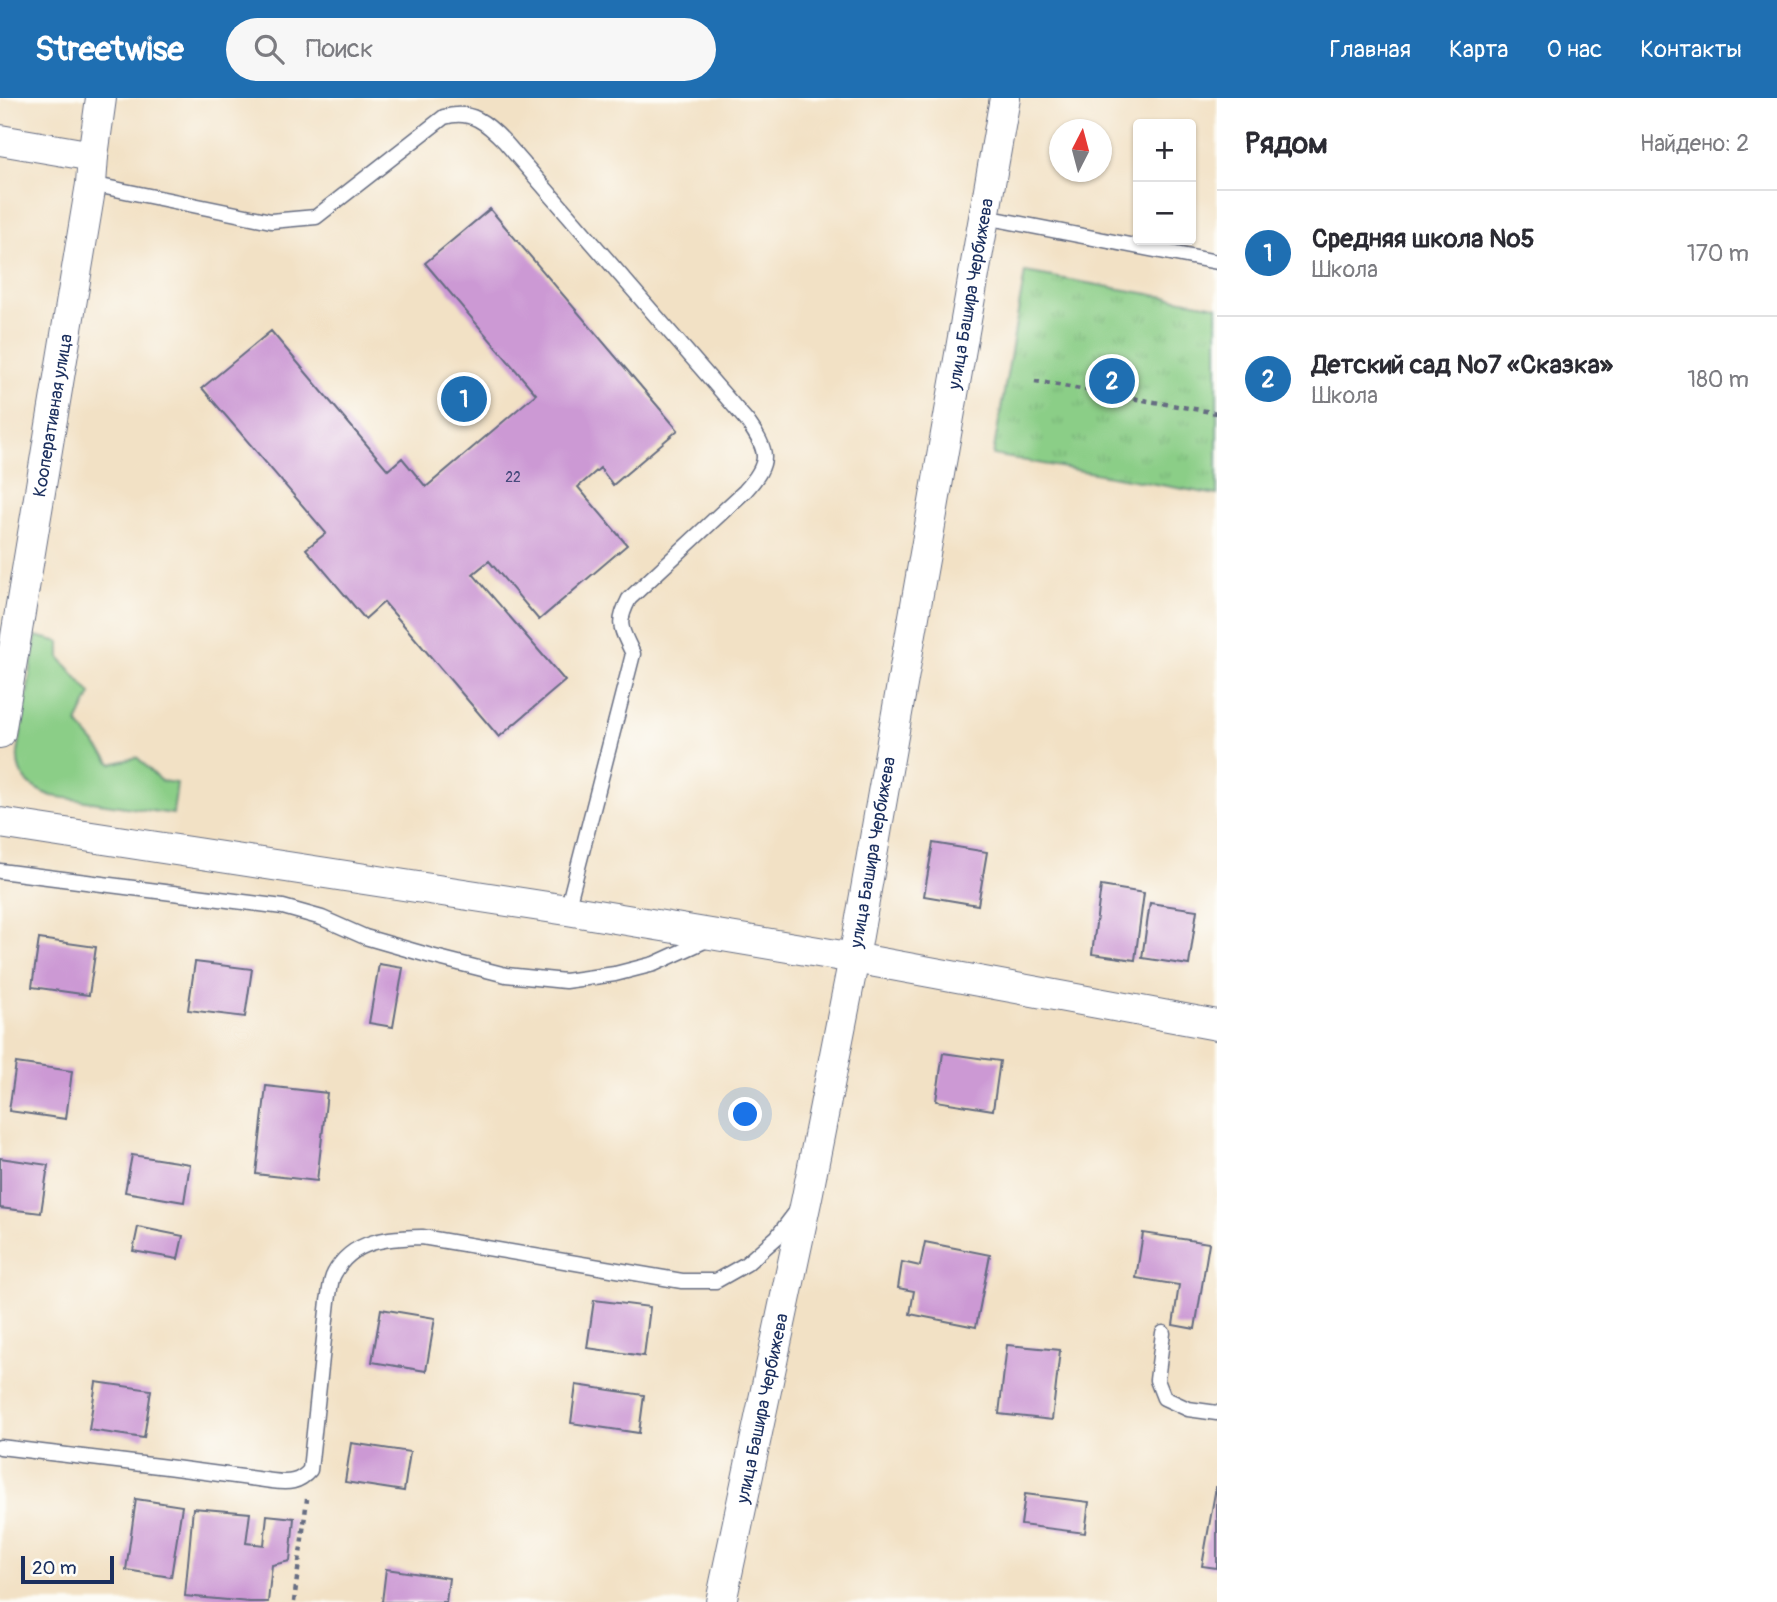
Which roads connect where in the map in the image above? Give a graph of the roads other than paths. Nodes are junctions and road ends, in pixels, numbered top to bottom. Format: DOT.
graph roads {
  1 [pos="101,98"];
  2 [pos="1005,98"];
  3 [pos="0,140"];
  4 [pos="92,170"];
  5 [pos="985,217"];
  6 [pos="1217,262"];
  7 [pos="0,733"];
  8 [pos="0,822"];
  9 [pos="0,871"];
  10 [pos="567,910"];
  11 [pos="717,935"];
  12 [pos="854,958"];
  13 [pos="1217,1025"];
  14 [pos="807,1197"];
  15 [pos="1163,1333"];
  16 [pos="1217,1413"];
  17 [pos="0,1447"];
  18 [pos="721,1602"];
  1 -- 4 [label="street, Кооперативная улица"];
  2 -- 5 [label="street, улица Башира Чербижева"];
  3 -- 4 [label="street"];
  4 -- 7 [label="street, Кооперативная улица"];
  4 -- 10 [label="lane"];
  5 -- 6 [label="lane"];
  5 -- 12 [label="street, улица Башира Чербижева"];
  8 -- 10 [label="street"];
  9 -- 11 [label="lane"];
  10 -- 11 [label="street"];
  11 -- 12 [label="street"];
  12 -- 13 [label="street"];
  12 -- 14 [label="street, улица Башира Чербижева"];
  14 -- 17 [label="lane"];
  14 -- 18 [label="street, улица Башира Чербижева"];
  15 -- 16 [label="lane"];
}
